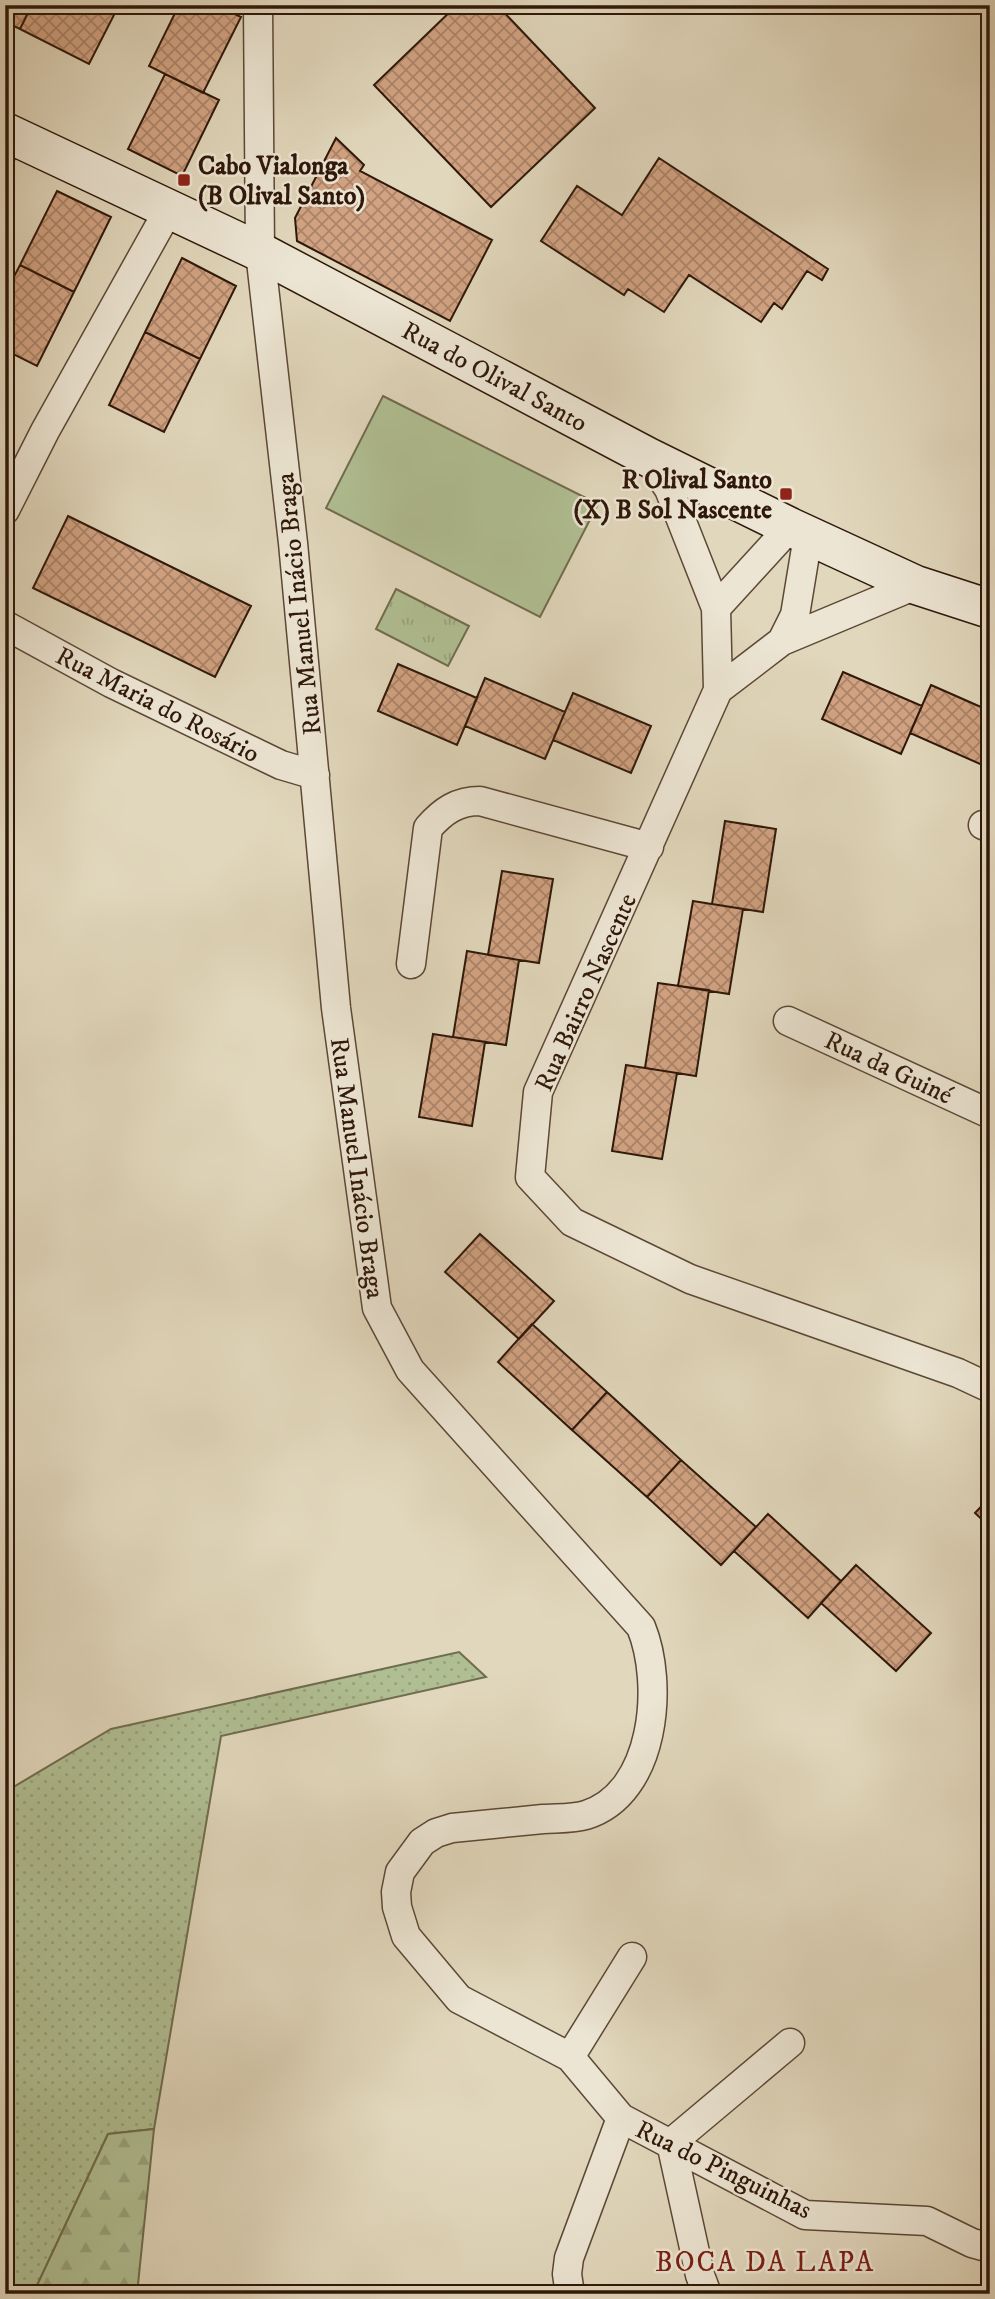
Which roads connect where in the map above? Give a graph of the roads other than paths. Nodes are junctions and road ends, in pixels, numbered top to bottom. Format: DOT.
graph roads {
  1 [pos="258,5"];
  2 [pos="9,144"];
  3 [pos="169,209"];
  4 [pos="260,252"];
  5 [pos="648,457"];
  6 [pos="5,510"];
  7 [pos="799,531"];
  8 [pos="916,584"];
  9 [pos="716,608"];
  10 [pos="990,609"];
  11 [pos="5,625"];
  12 [pos="782,641"];
  13 [pos="718,690"];
  14 [pos="314,775"];
  15 [pos="649,847"];
  16 [pos="411,964"];
  17 [pos="788,1021"];
  18 [pos="990,1114"];
  19 [pos="990,1388"];
  20 [pos="632,1957"];
  21 [pos="790,2043"];
  22 [pos="570,2057"];
  23 [pos="621,2118"];
  24 [pos="671,2143"];
  25 [pos="990,2248"];
  26 [pos="570,2294"];
  27 [pos="707,2294"];
  1 -- 4 [label="street, Rua Manuel Inácio Braga"];
  2 -- 3 [label="street, Rua do Olival Santo"];
  3 -- 4 [label="street, Rua do Olival Santo"];
  3 -- 6 [label="street"];
  4 -- 5 [label="street, Rua do Olival Santo"];
  4 -- 14 [label="street, Rua Manuel Inácio Braga"];
  5 -- 7 [label="street, Rua do Olival Santo"];
  5 -- 9 [label="street, Rua Bairro Nascente"];
  7 -- 8 [label="street, Rua do Olival Santo"];
  7 -- 9 [label="street"];
  7 -- 12 [label="street, Rua Bairro Nascente"];
  8 -- 10 [label="street, Rua do Olival Santo"];
  8 -- 12 [label="street, Rua Bairro Nascente"];
  9 -- 13 [label="street, Rua Bairro Nascente"];
  11 -- 14 [label="street, Rua Maria do Rosário"];
  12 -- 13 [label="street, Rua Bairro Nascente"];
  13 -- 15 [label="street, Rua Bairro Nascente"];
  14 -- 22 [label="street, Rua Manuel Inácio Braga"];
  15 -- 16 [label="street"];
  15 -- 19 [label="street, Rua Bairro Nascente"];
  17 -- 18 [label="street, Rua da Guiné"];
  20 -- 22 [label="street"];
  21 -- 24 [label="street"];
  22 -- 23 [label="street"];
  23 -- 24 [label="street, Rua do Pinguinhas"];
  23 -- 26 [label="street"];
  24 -- 25 [label="street, Rua do Pinguinhas"];
  24 -- 27 [label="street"];
}
